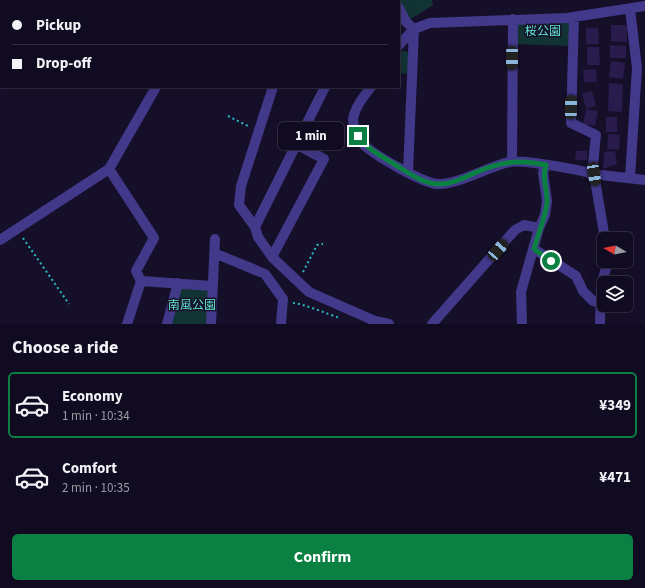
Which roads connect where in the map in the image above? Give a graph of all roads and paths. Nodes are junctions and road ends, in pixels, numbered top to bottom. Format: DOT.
graph roads {
  1 [pos="645,6"];
  2 [pos="630,9"];
  3 [pos="400,10"];
  4 [pos="574,17"];
  5 [pos="513,18"];
  6 [pos="414,29"];
  7 [pos="400,44"];
  8 [pos="155,88"];
  9 [pos="273,88"];
  10 [pos="324,88"];
  11 [pos="370,88"];
  12 [pos="228,116"];
  13 [pos="257,132"];
  14 [pos="296,144"];
  15 [pos="512,161"];
  16 [pos="546,165"];
  17 [pos="109,169"];
  18 [pos="408,172"];
  19 [pos="592,174"];
  20 [pos="630,177"];
  21 [pos="645,180"];
  22 [pos="255,227"];
  23 [pos="539,228"];
  24 [pos="17,229"];
  25 [pos="604,232"];
  26 [pos="215,239"];
  27 [pos="0,240"];
  28 [pos="323,244"];
  29 [pos="534,249"];
  30 [pos="214,255"];
  31 [pos="272,257"];
  32 [pos="141,281"];
  33 [pos="298,283"];
  34 [pos="178,284"];
  35 [pos="212,286"];
  36 [pos="283,302"];
  37 [pos="597,302"];
  38 [pos="69,304"];
  39 [pos="600,312"];
  40 [pos="347,320"];
  41 [pos="374,322"];
  42 [pos="127,324"];
  43 [pos="167,324"];
  44 [pos="211,324"];
  45 [pos="281,324"];
  46 [pos="389,324"];
  47 [pos="432,324"];
  48 [pos="522,324"];
  49 [pos="600,324"];
  1 -- 2 [label="street"];
  2 -- 4 [label="street"];
  2 -- 20 [label="street"];
  3 -- 6 [label="street"];
  4 -- 5 [label="street"];
  4 -- 19 [label="street"];
  5 -- 6 [label="street"];
  5 -- 15 [label="street"];
  6 -- 7 [label="street"];
  6 -- 18 [label="street"];
  8 -- 17 [label="street"];
  9 -- 13 [label="street"];
  10 -- 14 [label="street"];
  11 -- 18 [label="street"];
  12 -- 13 [label="path"];
  13 -- 22 [label="street"];
  14 -- 22 [label="street"];
  14 -- 31 [label="street"];
  15 -- 16 [label="street"];
  15 -- 18 [label="street"];
  16 -- 19 [label="street"];
  16 -- 23 [label="street"];
  17 -- 24 [label="street"];
  17 -- 32 [label="street"];
  19 -- 20 [label="street"];
  19 -- 25 [label="street"];
  20 -- 21 [label="street"];
  22 -- 31 [label="street"];
  23 -- 29 [label="street"];
  23 -- 47 [label="street"];
  24 -- 27 [label="street"];
  24 -- 38 [label="path"];
  26 -- 30 [label="street"];
  28 -- 33 [label="path"];
  29 -- 37 [label="street"];
  29 -- 48 [label="street"];
  30 -- 35 [label="street"];
  30 -- 36 [label="street"];
  31 -- 33 [label="street"];
  32 -- 34 [label="street"];
  32 -- 42 [label="street"];
  33 -- 41 [label="street"];
  34 -- 35 [label="street"];
  34 -- 43 [label="street"];
  35 -- 44 [label="street"];
  36 -- 40 [label="path"];
  36 -- 45 [label="street"];
  39 -- 49 [label="street"];
  41 -- 46 [label="street"];
}
